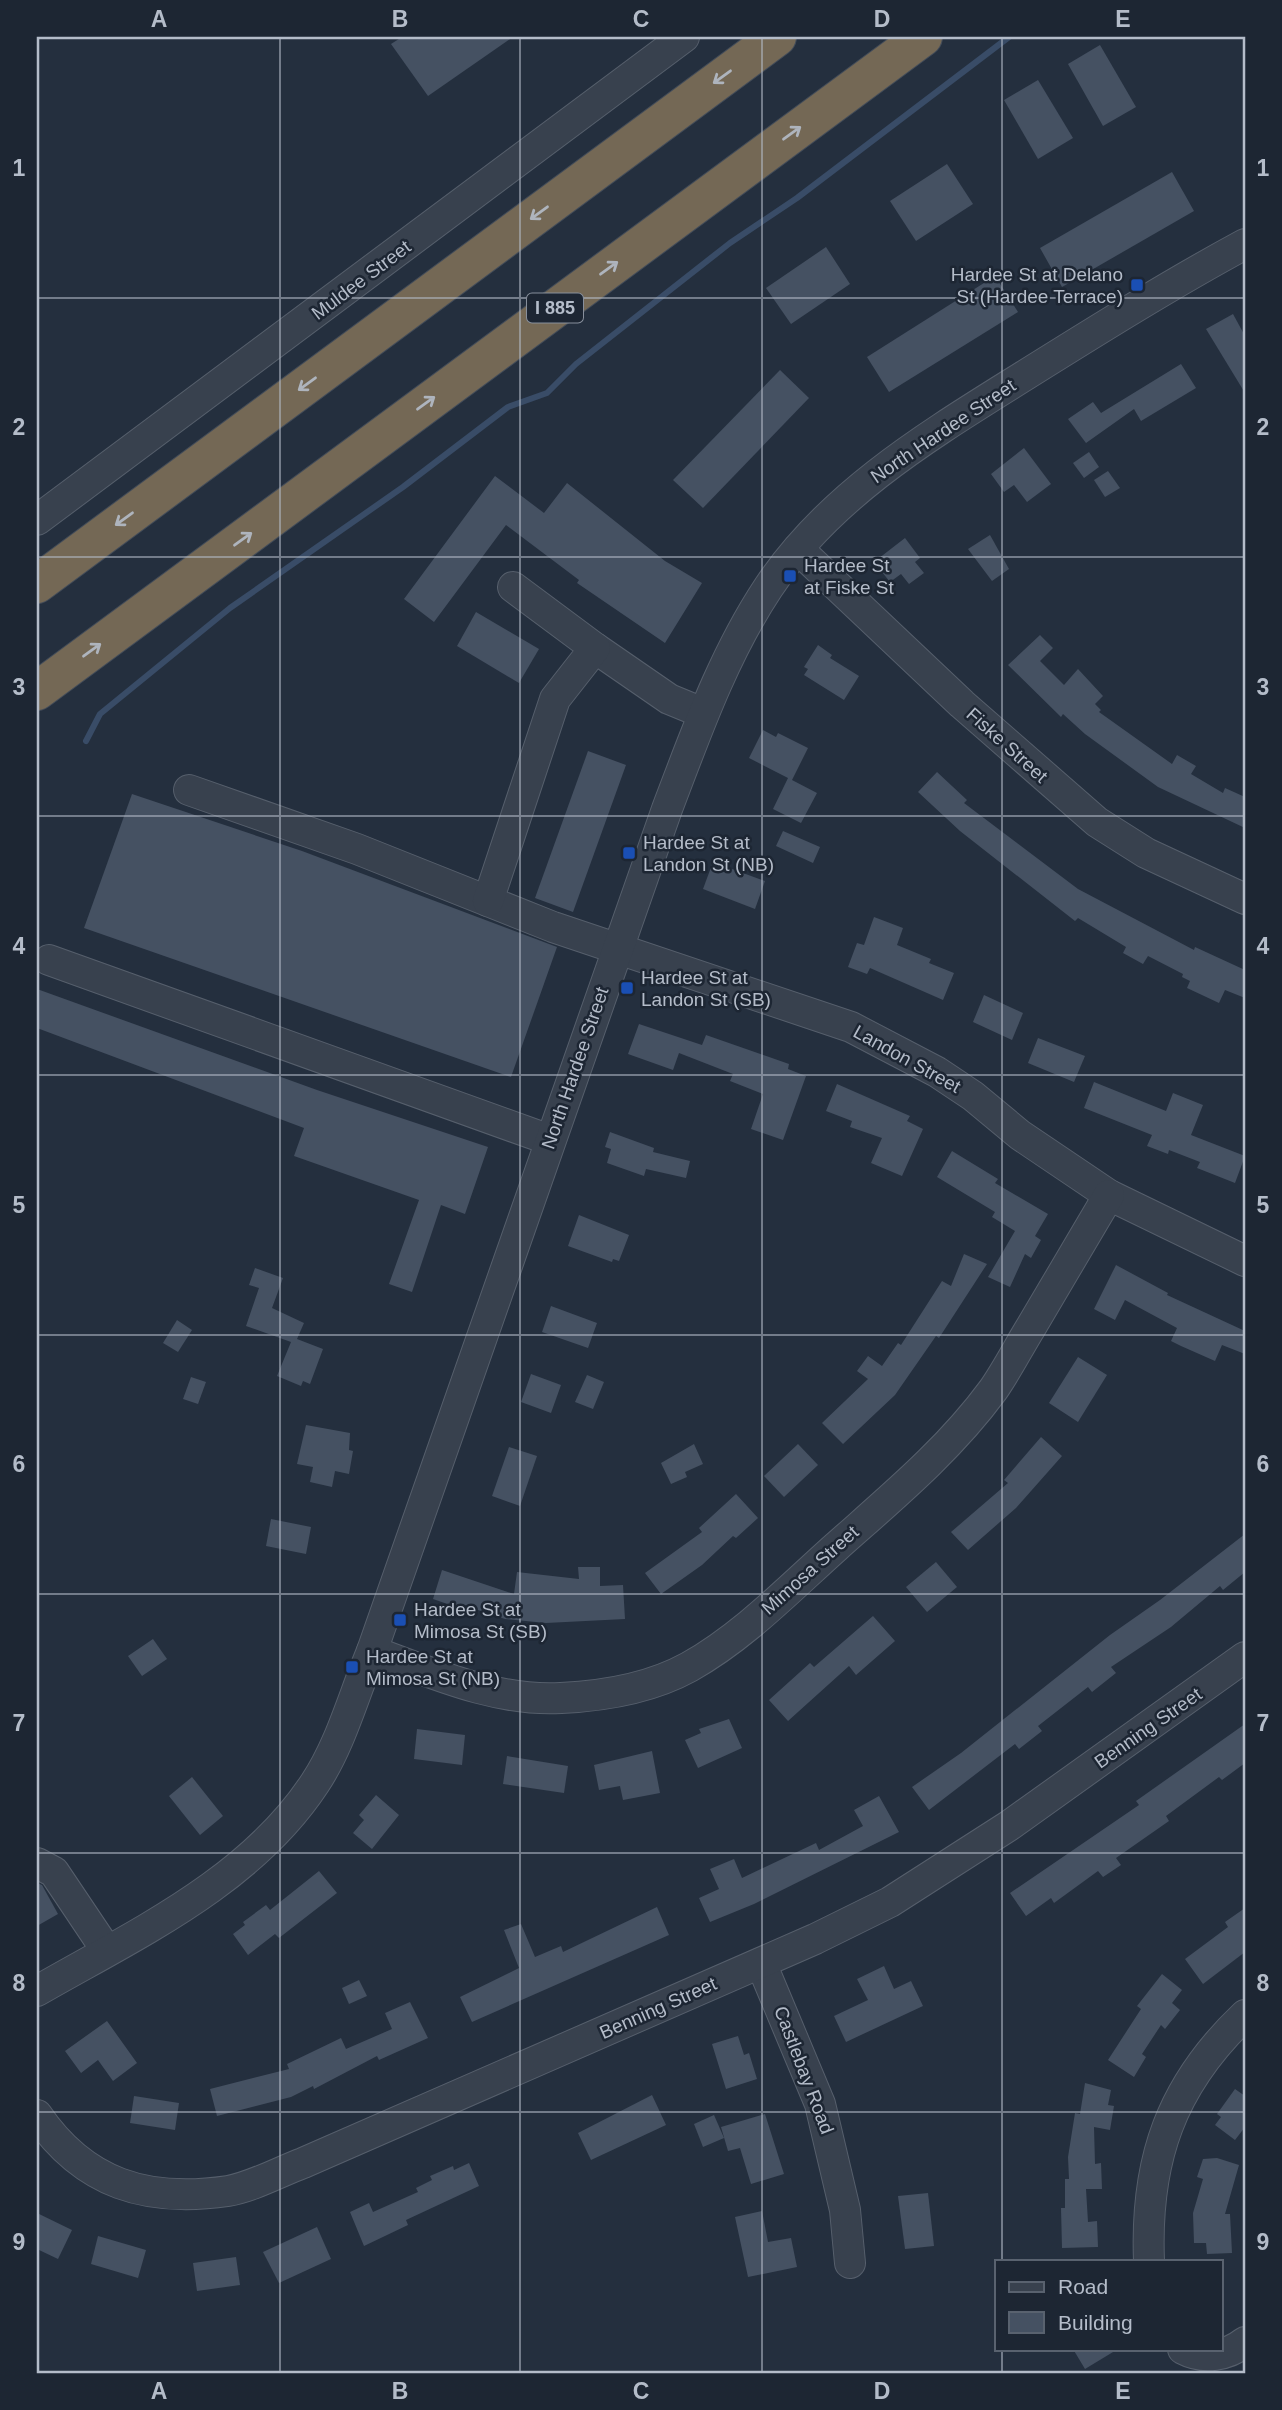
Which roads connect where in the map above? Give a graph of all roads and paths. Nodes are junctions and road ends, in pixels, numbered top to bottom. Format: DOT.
graph roads {
  1 [pos="684,37"];
  2 [pos="777,37"];
  3 [pos="923,37"];
  4 [pos="1245,244"];
  5 [pos="37,520"];
  6 [pos="798,549"];
  7 [pos="37,584"];
  8 [pos="513,587"];
  9 [pos="595,648"];
  10 [pos="37,691"];
  11 [pos="703,713"];
  12 [pos="189,790"];
  13 [pos="1245,899"];
  14 [pos="488,901"];
  15 [pos="617,949"];
  16 [pos="49,960"];
  17 [pos="550,1140"];
  18 [pos="1109,1195"];
  19 [pos="1245,1261"];
  20 [pos="372,1651"];
  21 [pos="1245,1657"];
  22 [pos="37,1863"];
  23 [pos="107,1951"];
  24 [pos="761,1963"];
  25 [pos="37,1991"];
  26 [pos="1245,2015"];
  27 [pos="37,2115"];
  28 [pos="1149,2260"];
  29 [pos="850,2263"];
  30 [pos="1245,2342"];
  31 [pos="1186,2350"];
  1 -- 5 [label="street, Muldee Street"];
  2 -- 7 [label="highway, one-way"];
  10 -- 3 [label="highway, I 885, one-way"];
  4 -- 6 [label="street, North Hardee Street"];
  6 -- 11 [label="street, North Hardee Street"];
  6 -- 13 [label="street, Fiske Street"];
  8 -- 9 [label="street"];
  9 -- 11 [label="street"];
  9 -- 14 [label="street"];
  11 -- 15 [label="street, North Hardee Street"];
  12 -- 14 [label="street, Landon Street"];
  14 -- 15 [label="street, Landon Street"];
  15 -- 17 [label="street, North Hardee Street"];
  15 -- 18 [label="street, Landon Street"];
  16 -- 17 [label="street"];
  17 -- 20 [label="street, North Hardee Street"];
  18 -- 19 [label="street, Landon Street"];
  18 -- 20 [label="street, Mimosa Street"];
  20 -- 23 [label="street, North Hardee Street"];
  21 -- 24 [label="street, Benning Street"];
  22 -- 23 [label="street"];
  23 -- 25 [label="street, North Hardee Street"];
  24 -- 27 [label="street, Benning Street"];
  24 -- 29 [label="street, Castlebay Road"];
  26 -- 28 [label="street"];
  30 -- 31 [label="street"];
}
